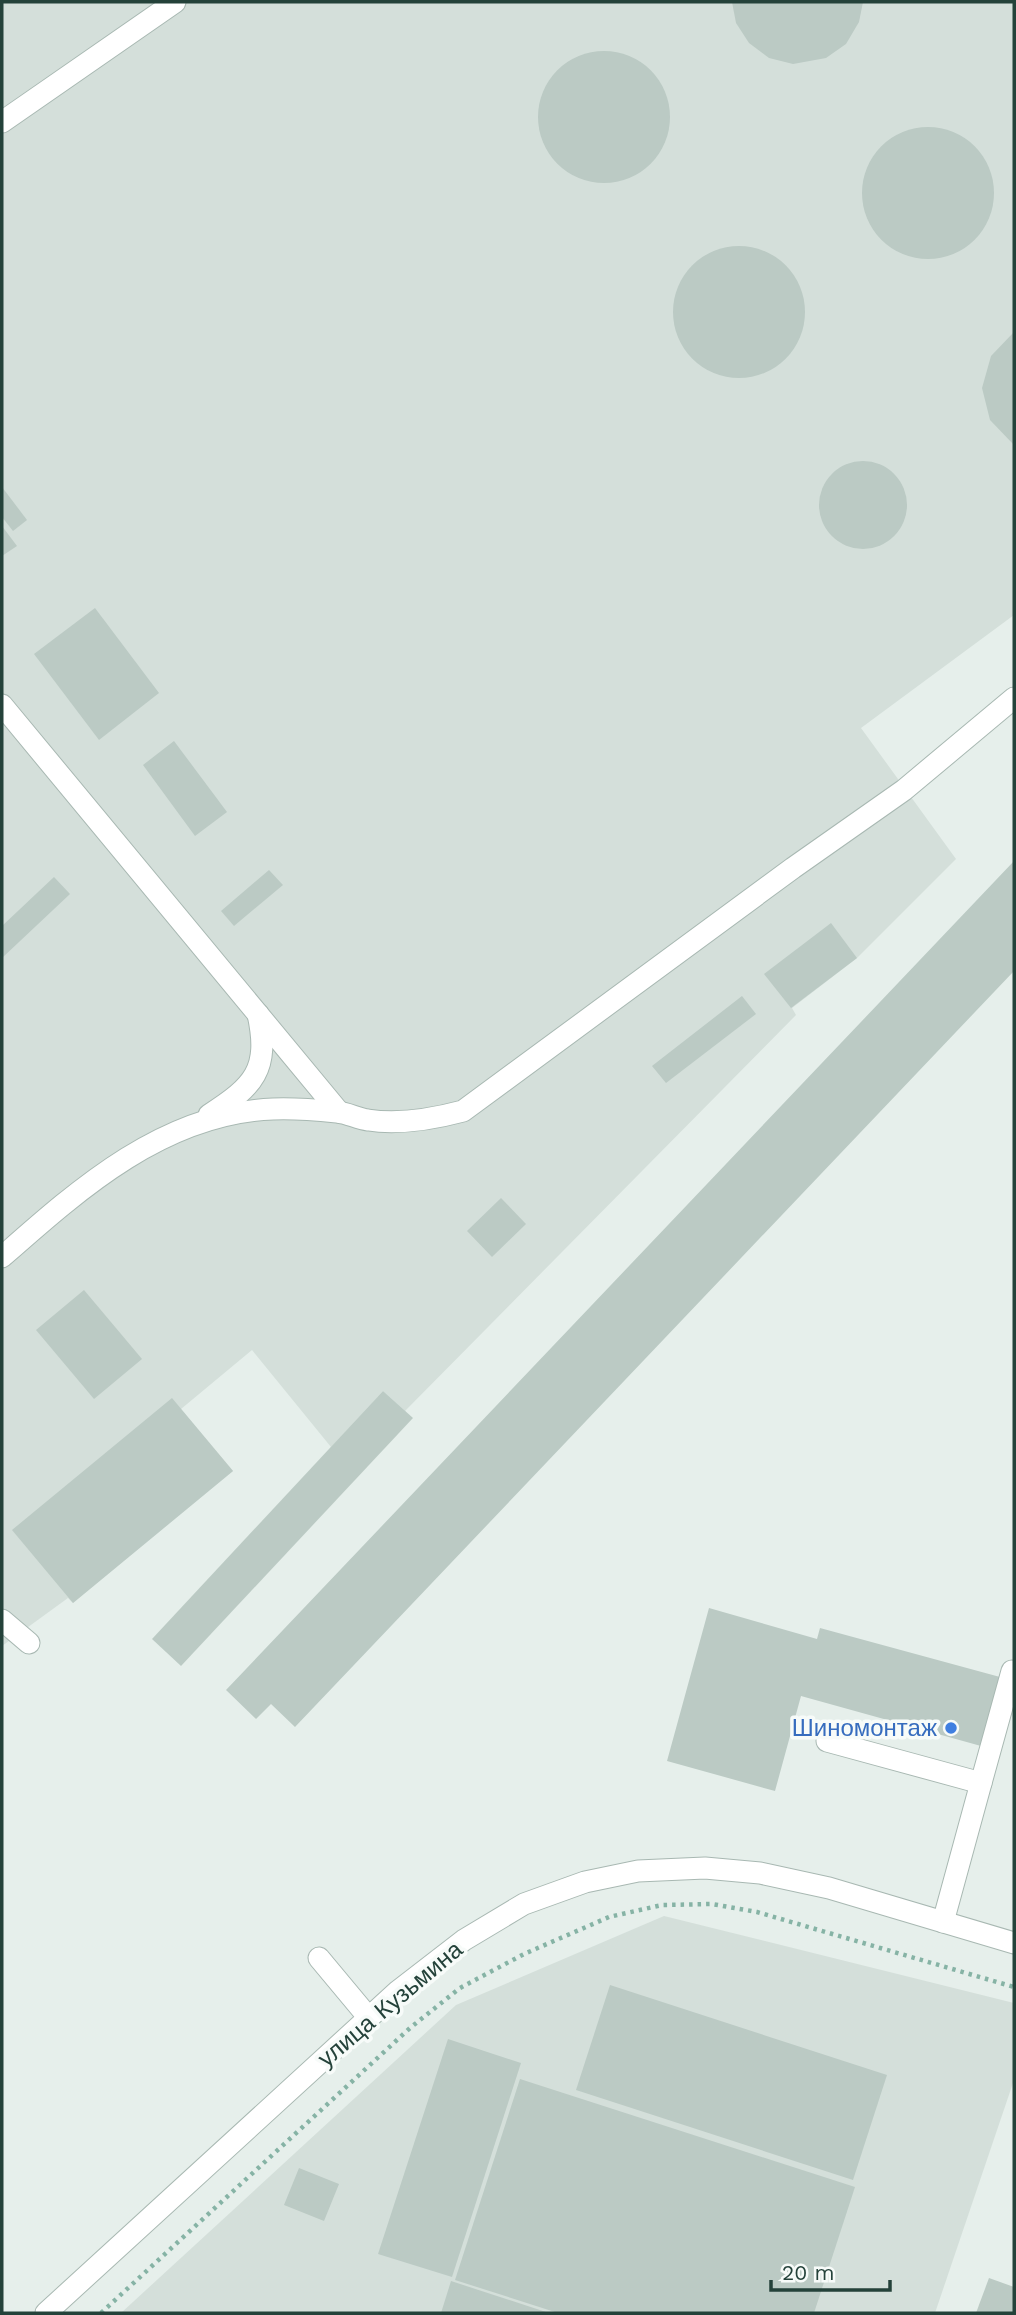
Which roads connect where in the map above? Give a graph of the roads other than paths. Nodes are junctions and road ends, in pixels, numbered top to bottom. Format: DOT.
graph roads {
  1 [pos="175,2"];
  2 [pos="2,122"];
  3 [pos="1014,698"];
  4 [pos="2,705"];
  5 [pos="257,1012"];
  6 [pos="339,1112"];
  7 [pos="185,1130"];
  8 [pos="2,1257"];
  9 [pos="2,1620"];
  10 [pos="29,1643"];
  11 [pos="1012,1671"];
  12 [pos="827,1741"];
  13 [pos="981,1783"];
  14 [pos="943,1922"];
  15 [pos="1014,1943"];
  16 [pos="319,1958"];
  17 [pos="369,2018"];
  18 [pos="46,2313"];
  1 -- 2 [label="street"];
  3 -- 6 [label="street"];
  4 -- 5 [label="street"];
  5 -- 6 [label="street"];
  5 -- 7 [label="street"];
  6 -- 7 [label="street"];
  7 -- 8 [label="street"];
  9 -- 10 [label="street"];
  11 -- 13 [label="street"];
  12 -- 13 [label="street"];
  13 -- 14 [label="street"];
  14 -- 15 [label="street, улица Кузьмина"];
  14 -- 17 [label="street, улица Кузьмина"];
  16 -- 17 [label="street"];
  17 -- 18 [label="street, улица Кузьмина"];
}
